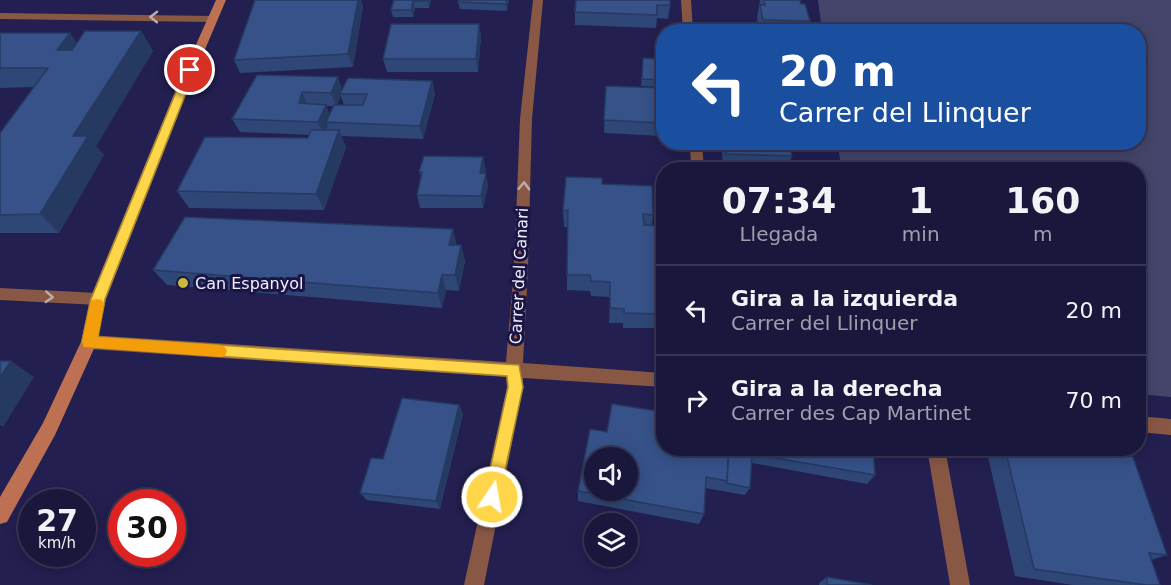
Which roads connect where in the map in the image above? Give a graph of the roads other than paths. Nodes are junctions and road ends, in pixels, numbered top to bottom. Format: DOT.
graph roads {
  1 [pos="221,0"];
  2 [pos="538,0"];
  3 [pos="686,0"];
  4 [pos="0,15"];
  5 [pos="212,19"];
  6 [pos="688,24"];
  7 [pos="0,294"];
  8 [pos="98,299"];
  9 [pos="89,342"];
  10 [pos="514,370"];
  11 [pos="656,380"];
  12 [pos="1146,425"];
  13 [pos="1171,427"];
  14 [pos="937,456"];
  15 [pos="0,515"];
  16 [pos="474,585"];
  17 [pos="960,585"];
  1 -- 5 [label="street"];
  10 -- 2 [label="street, Carrer del Canari, one-way"];
  3 -- 6 [label="street"];
  5 -- 4 [label="street, one-way"];
  5 -- 8 [label="street"];
  7 -- 8 [label="street, one-way"];
  8 -- 9 [label="street"];
  9 -- 10 [label="street"];
  9 -- 15 [label="street"];
  10 -- 11 [label="street"];
  10 -- 16 [label="street, Carrer del Canari"];
  12 -- 13 [label="street"];
  14 -- 17 [label="street"];
}
